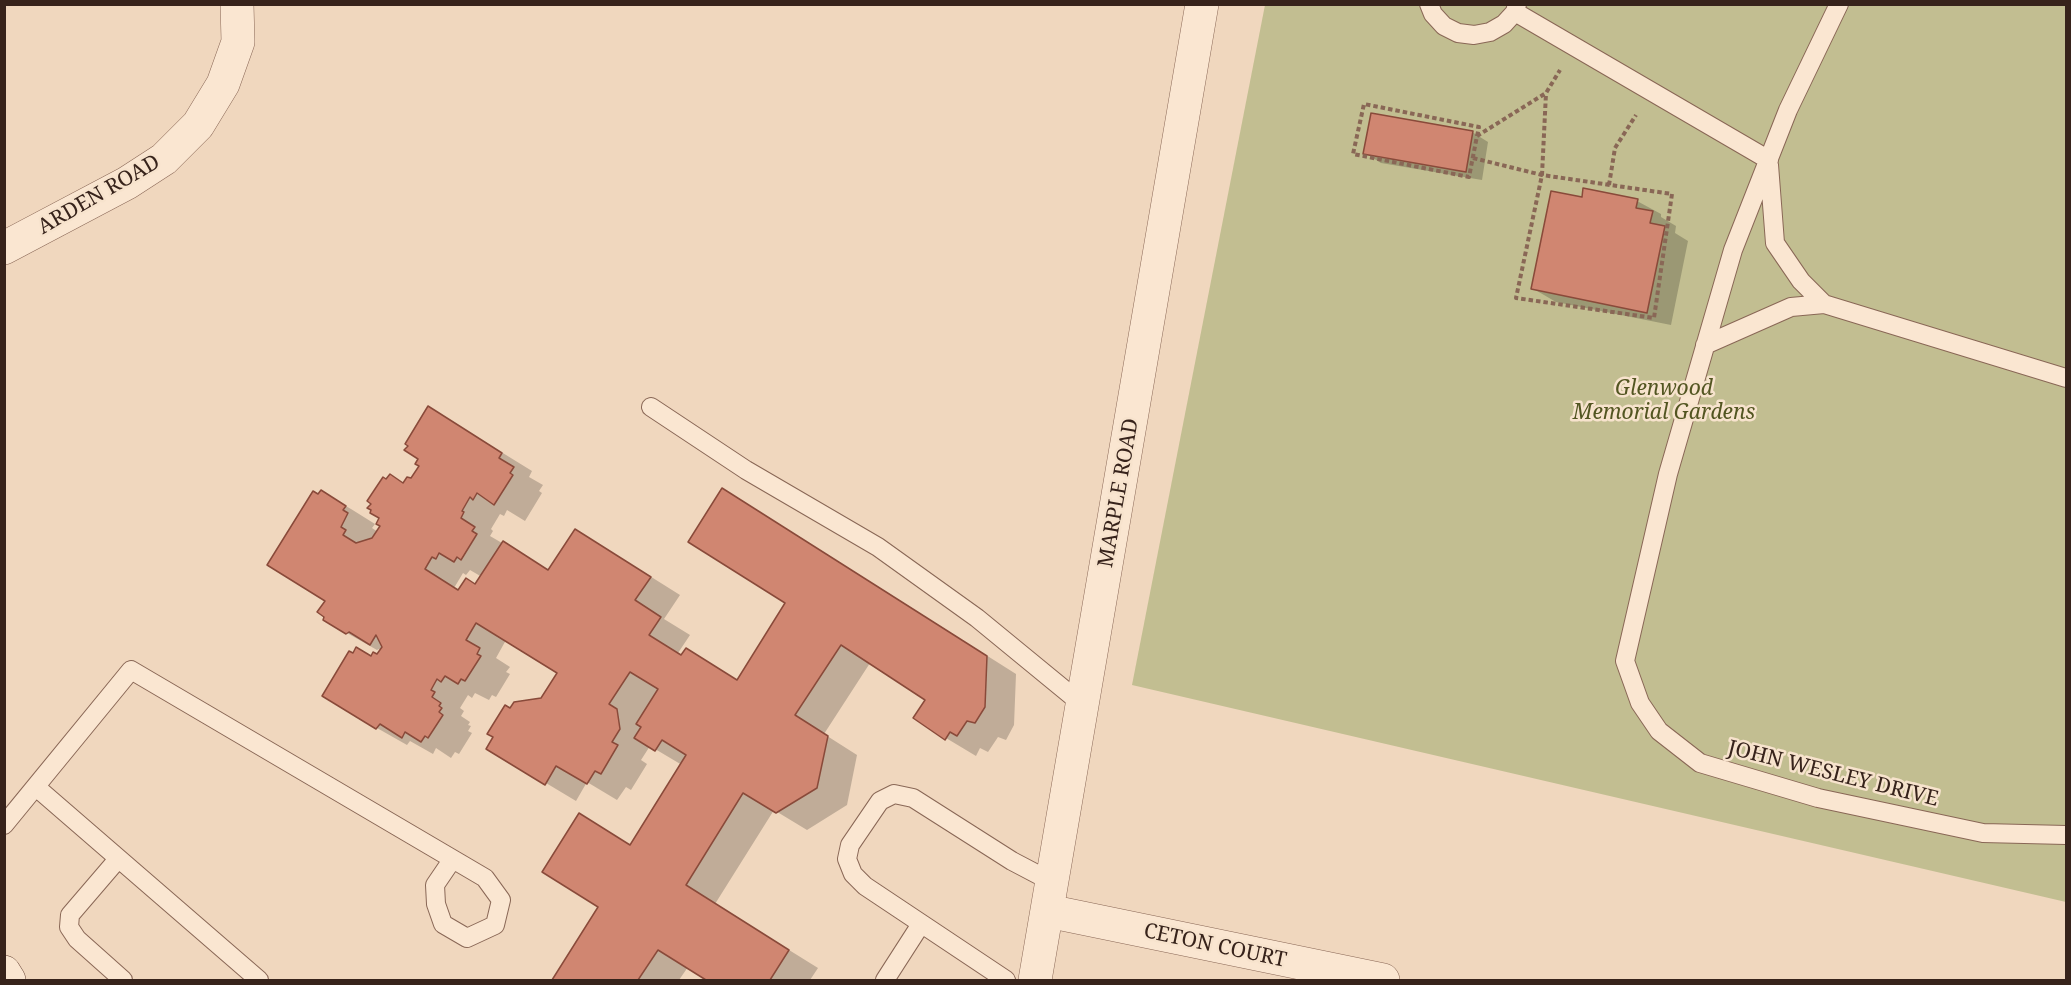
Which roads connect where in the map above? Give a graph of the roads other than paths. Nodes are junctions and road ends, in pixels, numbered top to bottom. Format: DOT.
graph roads {
  1 [pos="237,4"];
  2 [pos="1202,4"];
  3 [pos="1429,4"];
  4 [pos="1839,4"];
  5 [pos="1516,8"];
  6 [pos="1769,160"];
  7 [pos="4,248"];
  8 [pos="1824,304"];
  9 [pos="1705,345"];
  10 [pos="2067,378"];
  11 [pos="651,407"];
  12 [pos="1083,705"];
  13 [pos="36,787"];
  14 [pos="4,825"];
  15 [pos="2067,835"];
  16 [pos="118,859"];
  17 [pos="452,860"];
  18 [pos="1050,897"];
  19 [pos="921,924"];
  20 [pos="4,972"];
  21 [pos="9,981"];
  22 [pos="123,981"];
  23 [pos="259,981"];
  24 [pos="885,981"];
  25 [pos="1006,981"];
  26 [pos="1035,981"];
  27 [pos="1383,981"];
  1 -- 7 [label="street, ARDEN ROAD"];
  2 -- 12 [label="street, MARPLE ROAD"];
  3 -- 5 [label="lane"];
  4 -- 6 [label="lane, JOHN WESLEY DRIVE"];
  5 -- 6 [label="lane"];
  6 -- 8 [label="lane"];
  6 -- 9 [label="lane, JOHN WESLEY DRIVE"];
  8 -- 9 [label="lane"];
  8 -- 10 [label="lane"];
  9 -- 15 [label="lane, JOHN WESLEY DRIVE"];
  11 -- 12 [label="lane"];
  12 -- 18 [label="street, MARPLE ROAD"];
  13 -- 14 [label="lane"];
  13 -- 16 [label="lane"];
  13 -- 17 [label="lane"];
  16 -- 22 [label="lane"];
  16 -- 23 [label="lane"];
  18 -- 19 [label="lane"];
  18 -- 26 [label="street, MARPLE ROAD"];
  18 -- 27 [label="street, CETON COURT"];
  19 -- 24 [label="lane"];
  19 -- 25 [label="lane"];
  20 -- 21 [label="street"];
}
